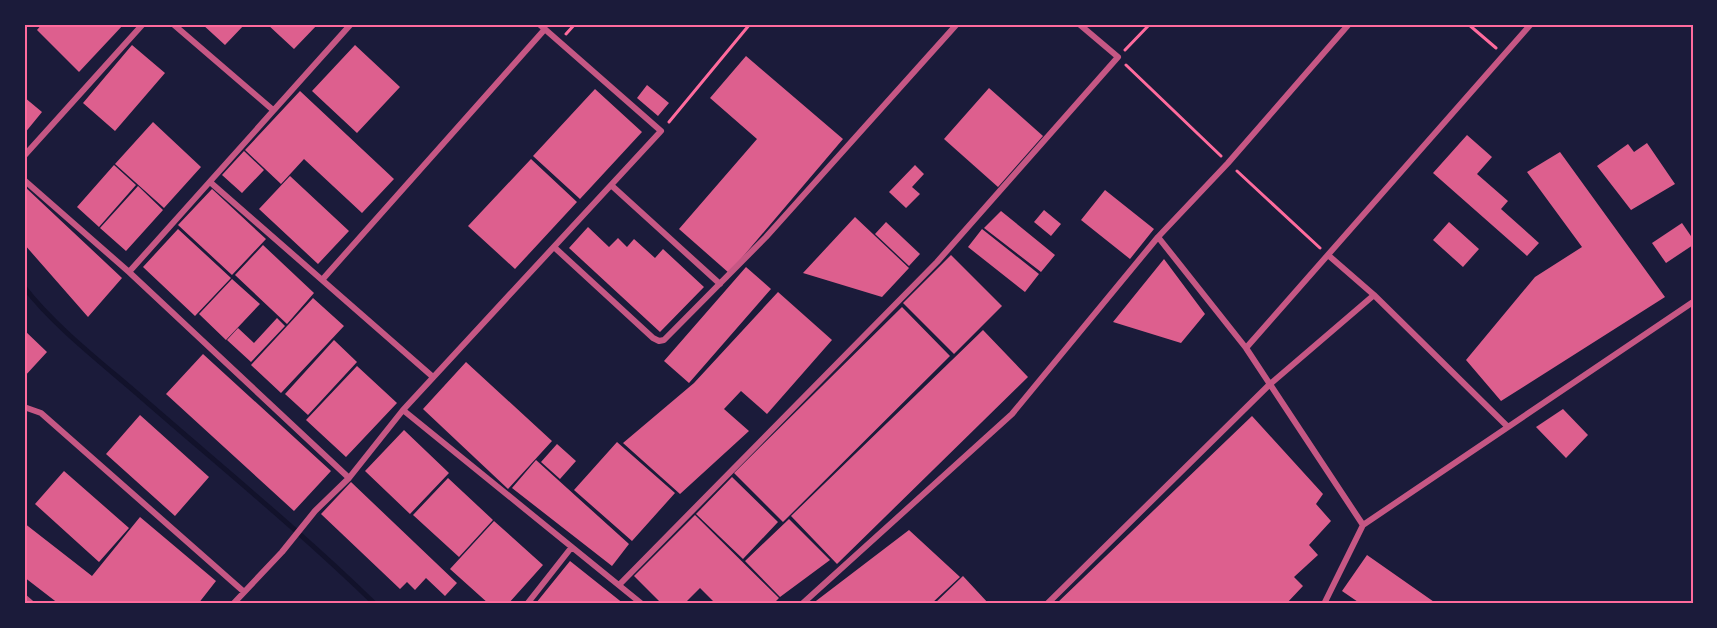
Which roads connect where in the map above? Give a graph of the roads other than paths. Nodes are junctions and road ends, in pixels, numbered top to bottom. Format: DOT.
graph roads {
  1 [pos="143,24"];
  2 [pos="173,24"];
  3 [pos="351,24"];
  4 [pos="539,24"];
  5 [pos="957,24"];
  6 [pos="1079,24"];
  7 [pos="1349,24"];
  8 [pos="1531,24"];
  9 [pos="545,30"];
  10 [pos="273,110"];
  11 [pos="24,156"];
  12 [pos="24,180"];
  13 [pos="210,182"];
  14 [pos="611,185"];
  15 [pos="1158,237"];
  16 [pos="554,247"];
  17 [pos="1328,255"];
  18 [pos="129,272"];
  19 [pos="322,280"];
  20 [pos="720,284"];
  21 [pos="1374,295"];
  22 [pos="1693,302"];
  23 [pos="1246,348"];
  24 [pos="433,377"];
  25 [pos="1269,385"];
  26 [pos="24,407"];
  27 [pos="403,410"];
  28 [pos="1507,426"];
  29 [pos="349,478"];
  30 [pos="1363,525"];
  31 [pos="571,548"];
  32 [pos="618,585"];
  33 [pos="243,591"];
  34 [pos="24,597"];
  35 [pos="32,604"];
  36 [pos="233,604"];
  37 [pos="527,604"];
  38 [pos="642,604"];
  39 [pos="802,604"];
  40 [pos="1047,604"];
  41 [pos="1324,604"];
  1 -- 11 [label="street"];
  2 -- 10 [label="street"];
  3 -- 10 [label="street"];
  4 -- 9 [label="street"];
  5 -- 20 [label="street"];
  6 -- 32 [label="street"];
  7 -- 15 [label="street"];
  8 -- 17 [label="street"];
  9 -- 14 [label="street"];
  9 -- 19 [label="street"];
  10 -- 13 [label="street"];
  12 -- 18 [label="street"];
  13 -- 18 [label="street"];
  13 -- 19 [label="street"];
  14 -- 16 [label="street"];
  14 -- 20 [label="street"];
  15 -- 23 [label="street"];
  15 -- 39 [label="street"];
  16 -- 20 [label="street"];
  16 -- 24 [label="street"];
  17 -- 21 [label="street"];
  17 -- 23 [label="street"];
  18 -- 29 [label="street"];
  19 -- 24 [label="street"];
  21 -- 25 [label="street"];
  21 -- 28 [label="street"];
  22 -- 28 [label="street"];
  23 -- 25 [label="street"];
  24 -- 27 [label="street"];
  25 -- 30 [label="street"];
  25 -- 40 [label="street"];
  26 -- 33 [label="street"];
  27 -- 29 [label="street"];
  27 -- 31 [label="street"];
  28 -- 30 [label="street"];
  29 -- 33 [label="street"];
  30 -- 41 [label="street"];
  31 -- 32 [label="street"];
  31 -- 37 [label="street"];
  32 -- 38 [label="street"];
  33 -- 36 [label="street"];
  34 -- 35 [label="street"];
}
